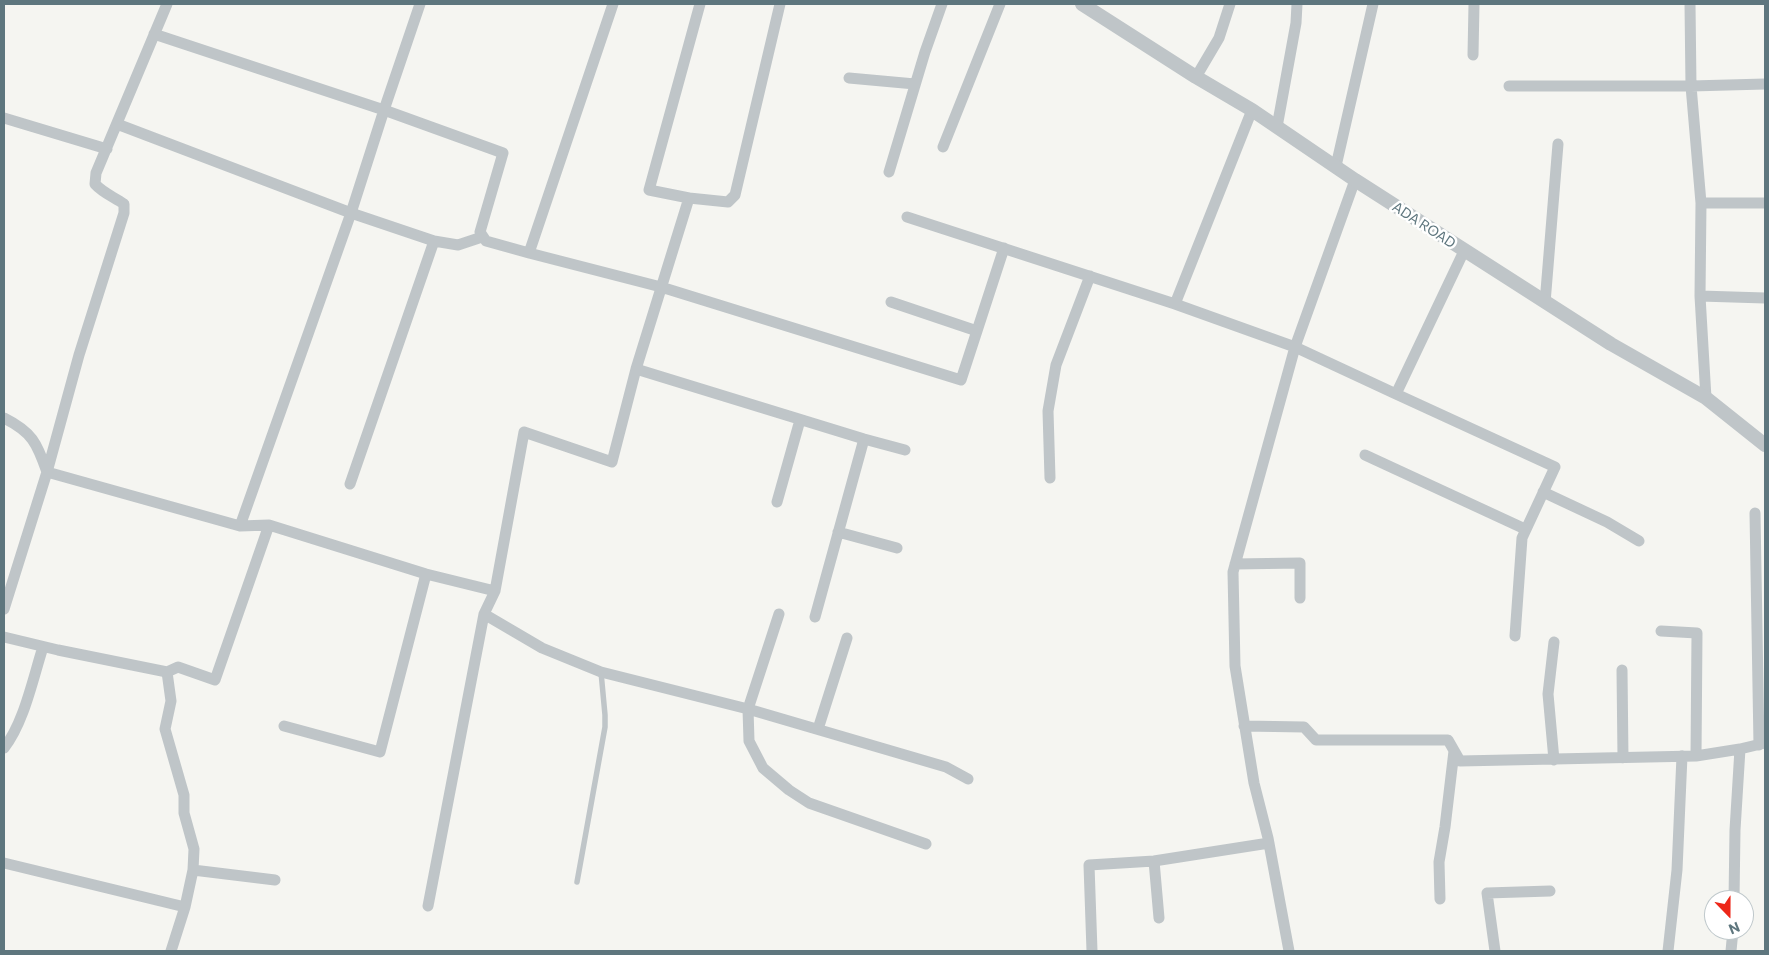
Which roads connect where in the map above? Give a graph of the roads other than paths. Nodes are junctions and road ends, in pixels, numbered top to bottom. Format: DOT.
graph roads {
  1 [pos="167,4"];
  2 [pos="420,4"];
  3 [pos="613,4"];
  4 [pos="700,4"];
  5 [pos="780,4"];
  6 [pos="942,4"];
  7 [pos="1000,4"];
  8 [pos="1230,4"];
  9 [pos="1297,4"];
  10 [pos="1373,4"];
  11 [pos="1474,4"];
  12 [pos="1690,4"];
  13 [pos="1086,5"];
  14 [pos="154,34"];
  15 [pos="1473,55"];
  16 [pos="1196,77"];
  17 [pos="849,78"];
  18 [pos="915,84"];
  19 [pos="1765,84"];
  20 [pos="1509,86"];
  21 [pos="1691,86"];
  22 [pos="384,110"];
  23 [pos="1252,110"];
  24 [pos="4,118"];
  25 [pos="117,124"];
  26 [pos="1276,127"];
  27 [pos="1558,144"];
  28 [pos="943,147"];
  29 [pos="106,149"];
  30 [pos="1336,166"];
  31 [pos="888,172"];
  32 [pos="1356,180"];
  33 [pos="689,198"];
  34 [pos="1701,203"];
  35 [pos="1765,203"];
  36 [pos="351,213"];
  37 [pos="907,217"];
  38 [pos="482,237"];
  39 [pos="434,241"];
  40 [pos="1004,248"];
  41 [pos="1464,251"];
  42 [pos="529,253"];
  43 [pos="1090,276"];
  44 [pos="661,286"];
  45 [pos="1700,296"];
  46 [pos="1765,298"];
  47 [pos="891,302"];
  48 [pos="1545,302"];
  49 [pos="1175,304"];
  50 [pos="977,331"];
  51 [pos="1295,346"];
  52 [pos="636,369"];
  53 [pos="1396,394"];
  54 [pos="1706,398"];
  55 [pos="4,418"];
  56 [pos="800,420"];
  57 [pos="864,439"];
  58 [pos="1765,445"];
  59 [pos="905,450"];
  60 [pos="1365,455"];
  61 [pos="47,472"];
  62 [pos="1050,478"];
  63 [pos="350,484"];
  64 [pos="1543,492"];
  65 [pos="777,502"];
  66 [pos="1755,513"];
  67 [pos="270,525"];
  68 [pos="240,526"];
  69 [pos="1526,529"];
  70 [pos="838,532"];
  71 [pos="1638,541"];
  72 [pos="897,548"];
  73 [pos="1235,564"];
  74 [pos="426,574"];
  75 [pos="494,591"];
  76 [pos="1300,598"];
  77 [pos="4,609"];
  78 [pos="484,614"];
  79 [pos="779,614"];
  80 [pos="815,617"];
  81 [pos="1661,631"];
  82 [pos="4,636"];
  83 [pos="1515,636"];
  84 [pos="847,638"];
  85 [pos="1554,642"];
  86 [pos="43,646"];
  87 [pos="1622,670"];
  88 [pos="168,672"];
  89 [pos="601,672"];
  90 [pos="748,709"];
  91 [pos="284,726"];
  92 [pos="1244,726"];
  93 [pos="818,729"];
  94 [pos="1762,744"];
  95 [pos="4,748"];
  96 [pos="1740,749"];
  97 [pos="1454,751"];
  98 [pos="1682,756"];
  99 [pos="1696,756"];
  100 [pos="1624,758"];
  101 [pos="1554,760"];
  102 [pos="968,780"];
  103 [pos="1269,843"];
  104 [pos="926,844"];
  105 [pos="1154,861"];
  106 [pos="4,863"];
  107 [pos="194,870"];
  108 [pos="275,880"];
  109 [pos="577,882"];
  110 [pos="1734,890"];
  111 [pos="1550,891"];
  112 [pos="1440,899"];
  113 [pos="185,906"];
  114 [pos="428,906"];
  115 [pos="1159,918"];
  116 [pos="171,951"];
  117 [pos="1092,951"];
  118 [pos="1289,951"];
  119 [pos="1495,951"];
  120 [pos="1668,951"];
  1 -- 14 [label="street"];
  2 -- 22 [label="street"];
  3 -- 42 [label="street"];
  4 -- 33 [label="street"];
  5 -- 33 [label="street"];
  6 -- 18 [label="street"];
  7 -- 28 [label="street"];
  8 -- 16 [label="street"];
  9 -- 26 [label="street"];
  10 -- 30 [label="street"];
  11 -- 15 [label="street"];
  12 -- 21 [label="street"];
  13 -- 16 [label="street, ADA ROAD"];
  14 -- 22 [label="street"];
  14 -- 25 [label="street"];
  16 -- 23 [label="street, ADA ROAD"];
  17 -- 18 [label="street"];
  18 -- 31 [label="street"];
  19 -- 21 [label="street"];
  20 -- 21 [label="street"];
  21 -- 34 [label="street"];
  22 -- 36 [label="street"];
  22 -- 38 [label="street"];
  23 -- 26 [label="street, ADA ROAD"];
  23 -- 49 [label="street"];
  24 -- 29 [label="street"];
  25 -- 29 [label="street"];
  25 -- 36 [label="street"];
  26 -- 30 [label="street, ADA ROAD"];
  27 -- 48 [label="street"];
  29 -- 61 [label="street"];
  30 -- 32 [label="street, ADA ROAD"];
  32 -- 41 [label="street, ADA ROAD"];
  32 -- 51 [label="street"];
  33 -- 44 [label="street"];
  34 -- 35 [label="street"];
  34 -- 45 [label="street"];
  36 -- 39 [label="street"];
  36 -- 68 [label="street"];
  37 -- 40 [label="street"];
  38 -- 39 [label="street"];
  38 -- 42 [label="street"];
  39 -- 63 [label="street"];
  40 -- 43 [label="street"];
  40 -- 50 [label="street"];
  41 -- 48 [label="street, ADA ROAD"];
  41 -- 53 [label="street"];
  42 -- 44 [label="street"];
  43 -- 49 [label="street"];
  43 -- 62 [label="street"];
  44 -- 50 [label="street"];
  44 -- 52 [label="street"];
  45 -- 46 [label="street"];
  45 -- 54 [label="street"];
  47 -- 50 [label="street"];
  48 -- 54 [label="street, ADA ROAD"];
  49 -- 51 [label="street"];
  51 -- 53 [label="street"];
  51 -- 73 [label="street"];
  52 -- 56 [label="street"];
  52 -- 75 [label="street"];
  53 -- 64 [label="street"];
  54 -- 58 [label="street, ADA ROAD"];
  55 -- 61 [label="street"];
  56 -- 57 [label="street"];
  56 -- 65 [label="street"];
  57 -- 59 [label="street"];
  57 -- 70 [label="street"];
  60 -- 69 [label="street"];
  61 -- 68 [label="street"];
  61 -- 77 [label="street"];
  64 -- 69 [label="street"];
  64 -- 71 [label="street"];
  66 -- 94 [label="street"];
  67 -- 68 [label="street"];
  67 -- 74 [label="street"];
  67 -- 88 [label="street"];
  69 -- 83 [label="street"];
  70 -- 72 [label="street"];
  70 -- 80 [label="street"];
  73 -- 76 [label="street"];
  73 -- 92 [label="street"];
  74 -- 75 [label="street"];
  74 -- 91 [label="street"];
  75 -- 78 [label="street"];
  78 -- 89 [label="street"];
  78 -- 114 [label="street"];
  79 -- 90 [label="street"];
  81 -- 99 [label="street"];
  82 -- 86 [label="street"];
  84 -- 93 [label="street"];
  85 -- 101 [label="street"];
  86 -- 88 [label="street"];
  86 -- 95 [label="street"];
  87 -- 100 [label="street"];
  88 -- 107 [label="street"];
  89 -- 90 [label="street"];
  89 -- 109 [label="lane"];
  90 -- 93 [label="street"];
  90 -- 104 [label="street"];
  92 -- 97 [label="street"];
  92 -- 103 [label="street"];
  93 -- 102 [label="street"];
  94 -- 96 [label="street"];
  96 -- 99 [label="street"];
  96 -- 110 [label="street"];
  97 -- 101 [label="street"];
  97 -- 112 [label="street"];
  98 -- 99 [label="street"];
  98 -- 100 [label="street"];
  98 -- 120 [label="street"];
  100 -- 101 [label="street"];
  103 -- 105 [label="street"];
  103 -- 118 [label="street"];
  105 -- 115 [label="street"];
  105 -- 117 [label="street"];
  106 -- 113 [label="street"];
  107 -- 108 [label="street"];
  107 -- 113 [label="street"];
  111 -- 119 [label="street"];
  113 -- 116 [label="street"];
}
